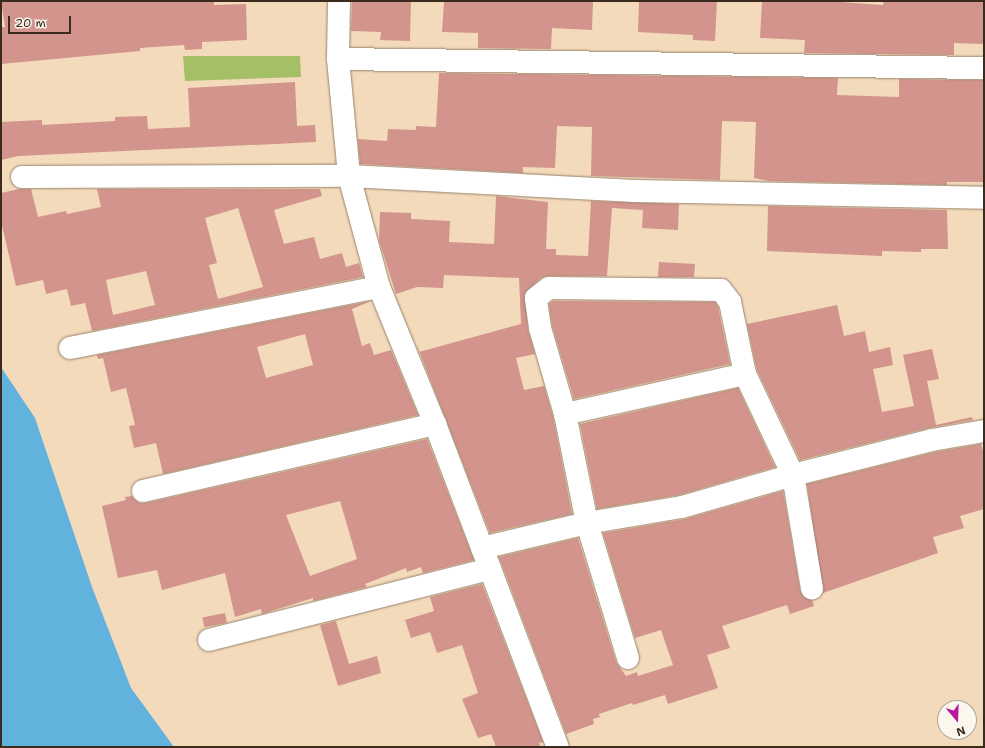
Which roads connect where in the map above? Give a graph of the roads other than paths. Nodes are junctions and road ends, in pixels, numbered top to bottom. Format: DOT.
graph roads {
  1 [pos="339,1"];
  2 [pos="338,59"];
  3 [pos="984,68"];
  4 [pos="349,176"];
  5 [pos="22,177"];
  6 [pos="984,198"];
  7 [pos="379,287"];
  8 [pos="70,348"];
  9 [pos="745,374"];
  10 [pos="565,414"];
  11 [pos="435,424"];
  12 [pos="984,431"];
  13 [pos="793,475"];
  14 [pos="143,491"];
  15 [pos="586,523"];
  16 [pos="482,548"];
  17 [pos="490,569"];
  18 [pos="812,588"];
  19 [pos="209,640"];
  20 [pos="628,658"];
  21 [pos="558,747"];
  1 -- 2 [label="street"];
  2 -- 3 [label="street"];
  2 -- 4 [label="street"];
  4 -- 5 [label="street"];
  4 -- 6 [label="street"];
  4 -- 7 [label="street"];
  7 -- 8 [label="street"];
  7 -- 11 [label="street"];
  9 -- 10 [label="street"];
  9 -- 10 [label="street"];
  9 -- 13 [label="street"];
  10 -- 15 [label="street"];
  11 -- 14 [label="street"];
  11 -- 16 [label="street"];
  12 -- 13 [label="street"];
  13 -- 15 [label="street"];
  13 -- 18 [label="street"];
  15 -- 16 [label="street"];
  15 -- 20 [label="street"];
  16 -- 17 [label="street"];
  17 -- 19 [label="street"];
  17 -- 21 [label="street"];
}
